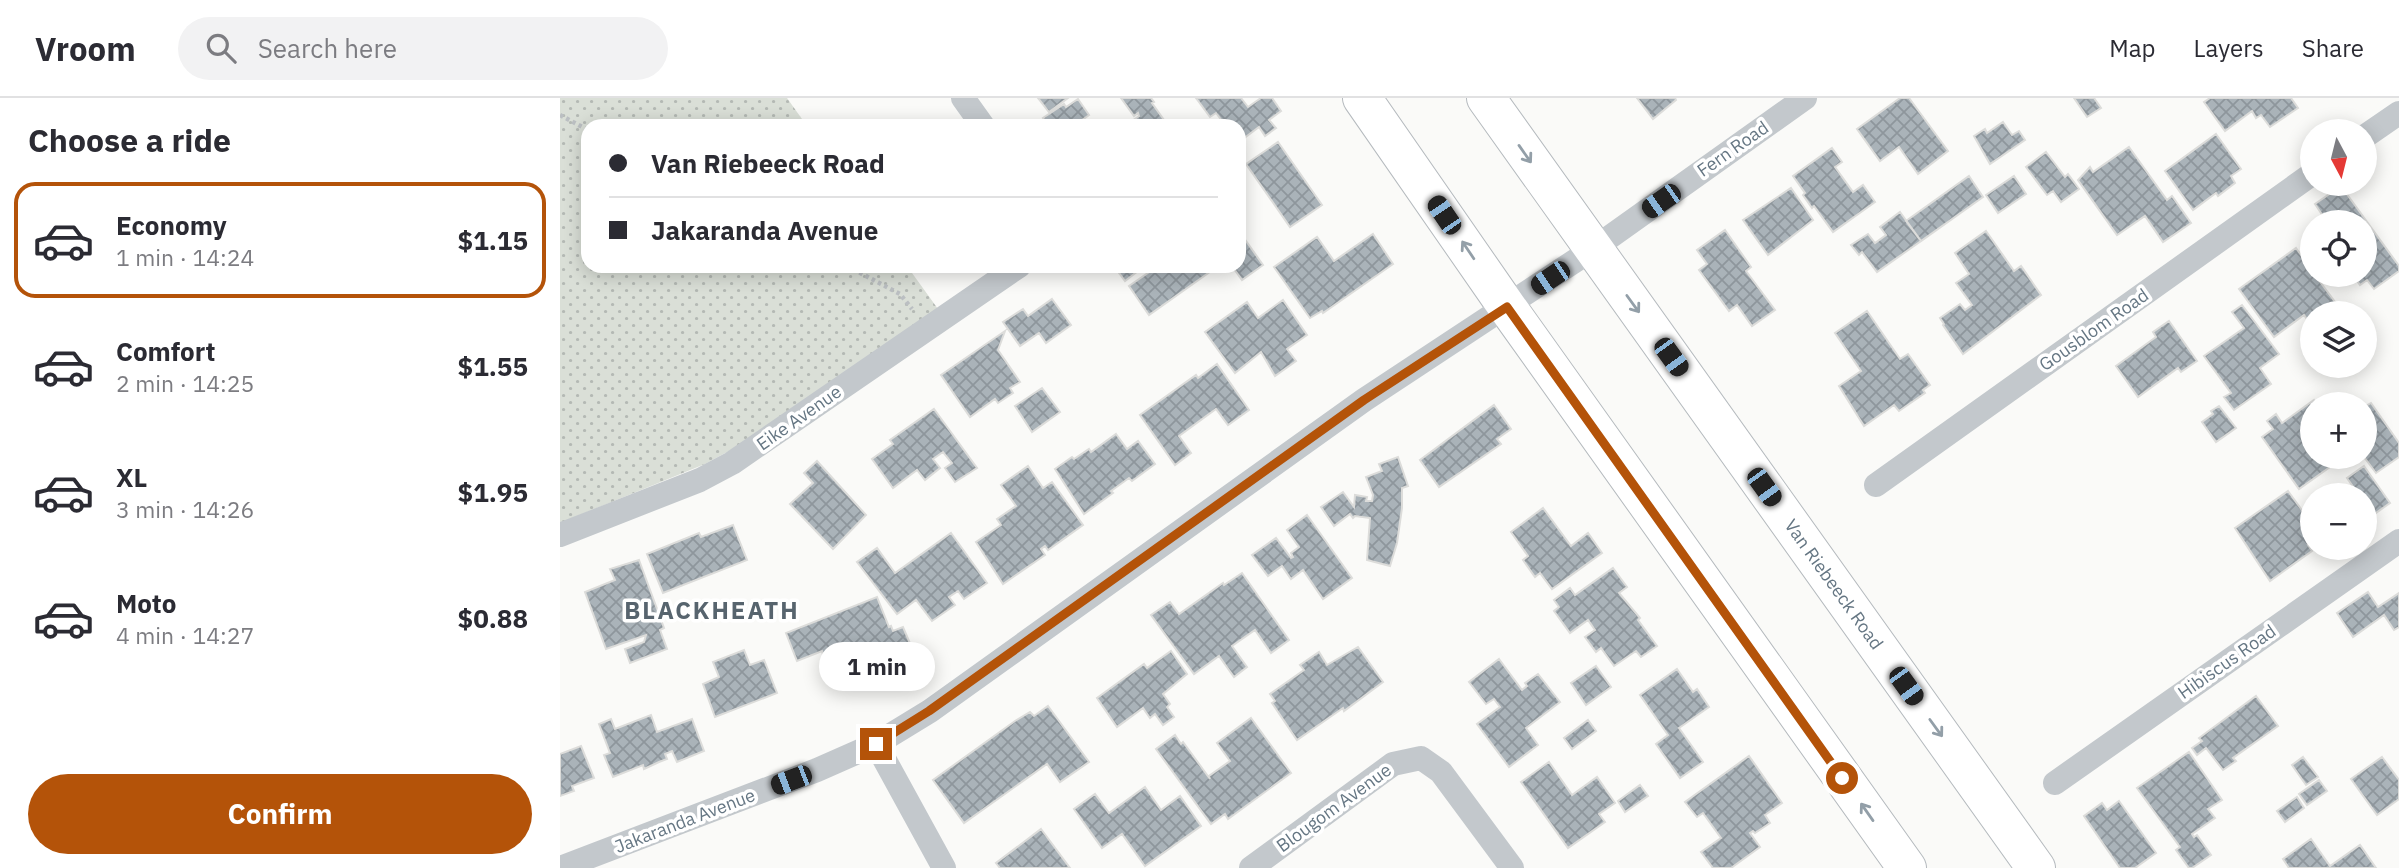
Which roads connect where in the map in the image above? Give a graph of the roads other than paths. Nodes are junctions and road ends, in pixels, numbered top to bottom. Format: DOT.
graph roads {
  1 [pos="963,98"];
  2 [pos="1362,98"];
  3 [pos="1486,98"];
  4 [pos="1805,98"];
  5 [pos="2399,113"];
  6 [pos="978,119"];
  7 [pos="2377,128"];
  8 [pos="2300,183"];
  9 [pos="1593,249"];
  10 [pos="1009,273"];
  11 [pos="1507,307"];
  12 [pos="1876,485"];
  13 [pos="560,535"];
  14 [pos="2399,541"];
  15 [pos="876,744"];
  16 [pos="2055,783"];
  17 [pos="560,868"];
  18 [pos="944,868"];
  19 [pos="1251,868"];
  20 [pos="1512,868"];
  21 [pos="1907,868"];
  22 [pos="2036,868"];
  1 -- 6 [label="street"];
  11 -- 2 [label="main road, one-way"];
  3 -- 9 [label="main road, Van Riebeeck Road, one-way"];
  4 -- 9 [label="street, Fern Road"];
  5 -- 7 [label="street"];
  8 -- 12 [label="street, Gousblom Road"];
  9 -- 11 [label="street, Fern Road"];
  9 -- 22 [label="main road, Van Riebeeck Road, one-way"];
  10 -- 13 [label="street, Eike Avenue"];
  11 -- 15 [label="street, Jakaranda Avenue"];
  21 -- 11 [label="main road, one-way"];
  14 -- 16 [label="street, Hibiscus Road"];
  15 -- 17 [label="street, Jakaranda Avenue"];
  15 -- 18 [label="street"];
  19 -- 20 [label="street, Blougom Avenue"];
}
